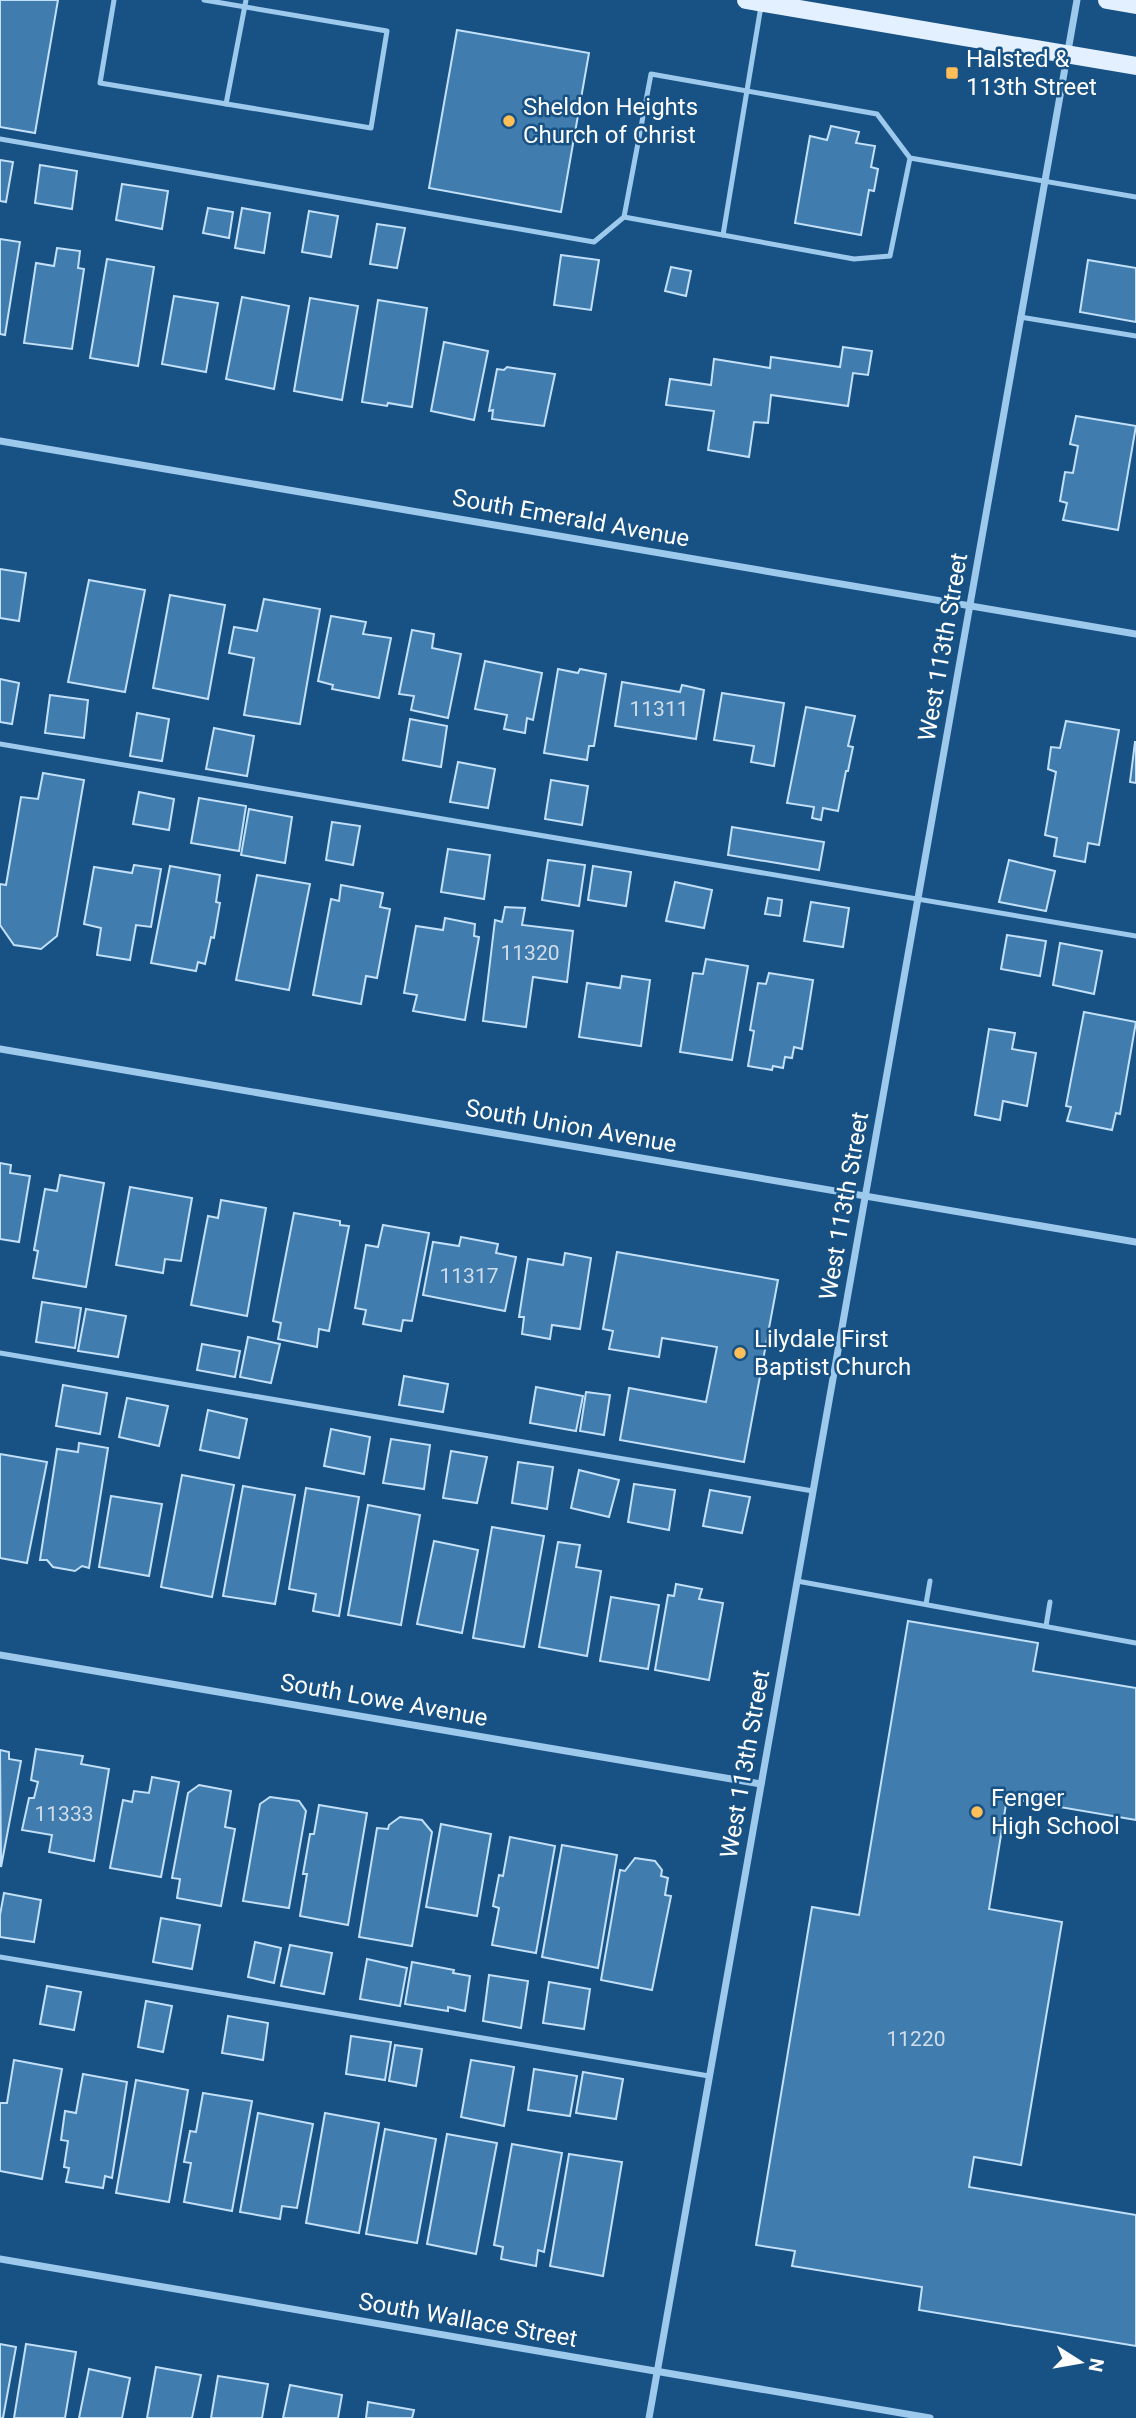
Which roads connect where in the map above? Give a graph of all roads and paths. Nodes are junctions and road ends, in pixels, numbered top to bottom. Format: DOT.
graph roads {
  1 [pos="114,0"];
  2 [pos="204,0"];
  3 [pos="1077,0"];
  4 [pos="1107,0"];
  5 [pos="754,1"];
  6 [pos="245,3"];
  7 [pos="1136,5"];
  8 [pos="1067,55"];
  9 [pos="1136,66"];
  10 [pos="747,91"];
  11 [pos="226,104"];
  12 [pos="0,139"];
  13 [pos="910,158"];
  14 [pos="1046,181"];
  15 [pos="1136,197"];
  16 [pos="624,217"];
  17 [pos="723,235"];
  18 [pos="1020,317"];
  19 [pos="1136,336"];
  20 [pos="0,441"];
  21 [pos="970,606"];
  22 [pos="1136,634"];
  23 [pos="0,744"];
  24 [pos="918,900"];
  25 [pos="1136,936"];
  26 [pos="0,1049"];
  27 [pos="865,1196"];
  28 [pos="1136,1242"];
  29 [pos="0,1353"];
  30 [pos="813,1491"];
  31 [pos="797,1581"];
  32 [pos="930,1581"];
  33 [pos="1050,1602"];
  34 [pos="926,1604"];
  35 [pos="1045,1626"];
  36 [pos="1136,1643"];
  37 [pos="0,1655"];
  38 [pos="761,1784"];
  39 [pos="0,1958"];
  40 [pos="709,2076"];
  41 [pos="0,2259"];
  42 [pos="657,2371"];
  43 [pos="649,2418"];
  44 [pos="930,2418"];
  1 -- 11 [label="lane"];
  2 -- 6 [label="lane"];
  3 -- 8 [label="street, West 113th Street"];
  4 -- 7 [label="main road"];
  5 -- 8 [label="main road"];
  5 -- 10 [label="lane"];
  6 -- 11 [label="lane"];
  6 -- 11 [label="lane"];
  8 -- 9 [label="main road"];
  8 -- 14 [label="street, West 113th Street"];
  10 -- 13 [label="lane"];
  10 -- 16 [label="lane"];
  10 -- 17 [label="lane"];
  12 -- 16 [label="lane"];
  13 -- 14 [label="lane"];
  13 -- 17 [label="lane"];
  14 -- 15 [label="lane"];
  14 -- 18 [label="street, West 113th Street"];
  16 -- 17 [label="lane"];
  18 -- 19 [label="lane"];
  18 -- 21 [label="street, West 113th Street"];
  20 -- 21 [label="street, South Emerald Avenue"];
  21 -- 22 [label="street, South Emerald Avenue"];
  21 -- 24 [label="street, West 113th Street"];
  23 -- 24 [label="lane"];
  24 -- 25 [label="lane"];
  24 -- 27 [label="street, West 113th Street"];
  26 -- 27 [label="street, South Union Avenue"];
  27 -- 28 [label="street, South Union Avenue"];
  27 -- 30 [label="street, West 113th Street"];
  29 -- 30 [label="lane"];
  30 -- 31 [label="street, West 113th Street"];
  31 -- 34 [label="lane"];
  31 -- 38 [label="street, West 113th Street"];
  32 -- 34 [label="lane"];
  33 -- 35 [label="lane"];
  34 -- 35 [label="lane"];
  35 -- 36 [label="lane"];
  37 -- 38 [label="street, South Lowe Avenue"];
  38 -- 40 [label="street, West 113th Street"];
  39 -- 40 [label="lane"];
  40 -- 42 [label="street, West 113th Street"];
  41 -- 42 [label="street, South Wallace Street"];
  42 -- 43 [label="street, West 113th Street"];
  42 -- 44 [label="street, South Wallace Street"];
}
